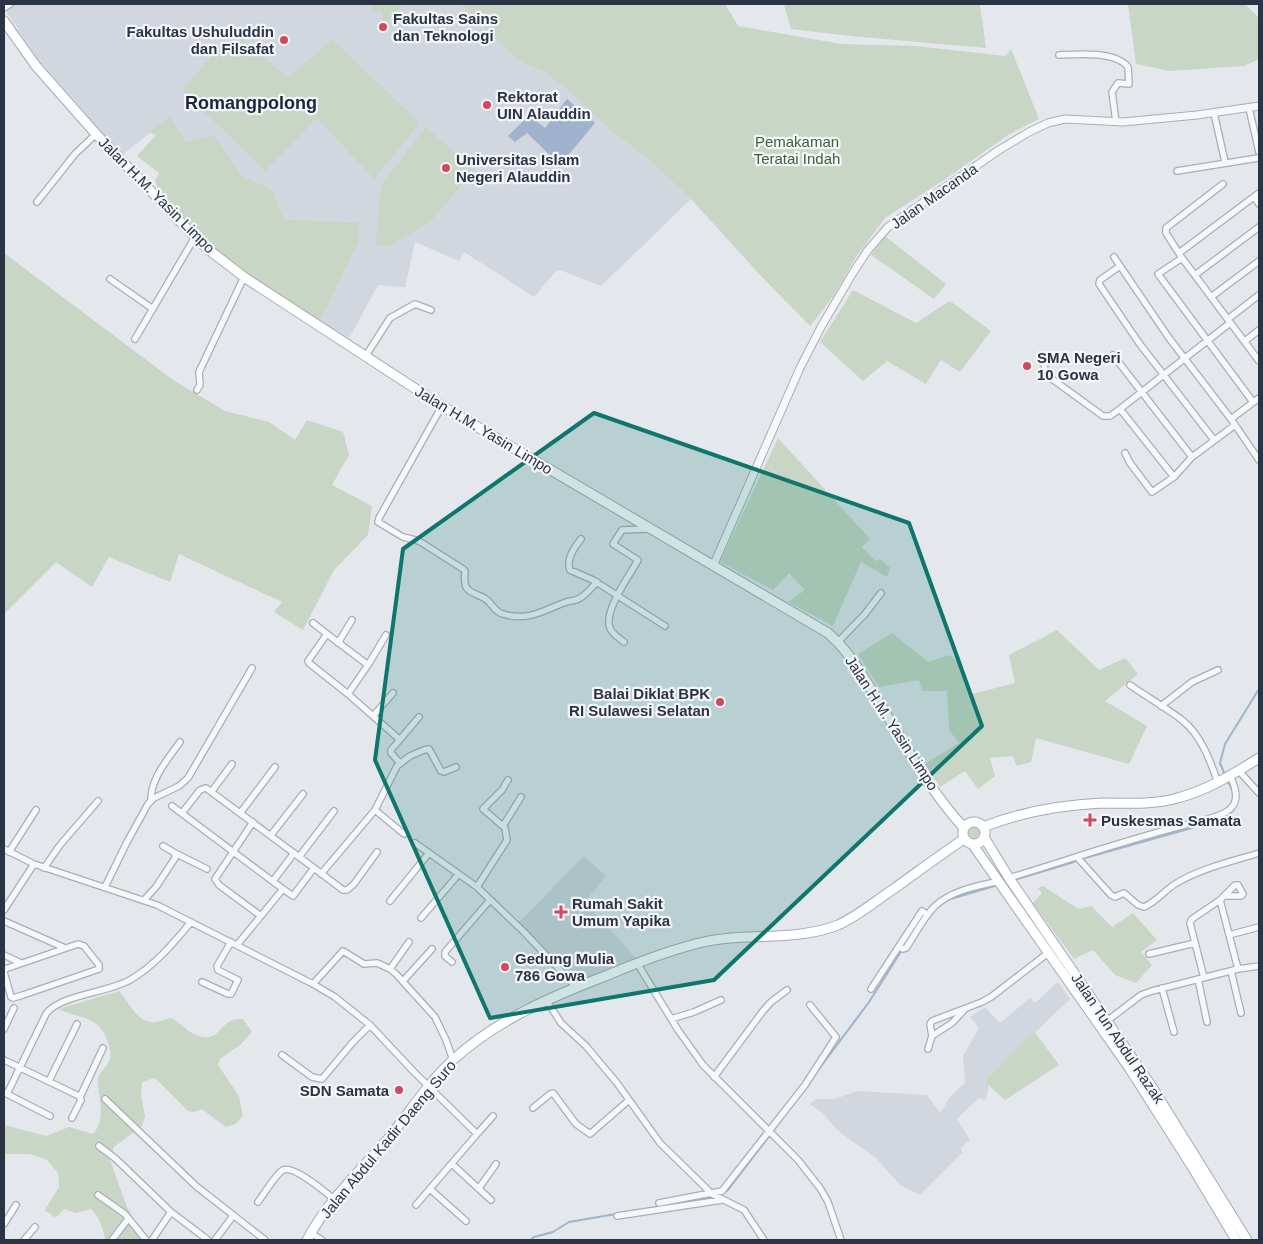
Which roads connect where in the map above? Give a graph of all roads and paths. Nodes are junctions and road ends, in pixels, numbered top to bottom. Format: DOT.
graph roads {
  1 [pos="10,4"];
  2 [pos="4,8"];
  3 [pos="4,21"];
  4 [pos="1058,55"];
  5 [pos="1259,106"];
  6 [pos="1249,108"];
  7 [pos="1214,113"];
  8 [pos="1116,122"];
  9 [pos="96,134"];
  10 [pos="1258,155"];
  11 [pos="1225,162"];
  12 [pos="1177,171"];
  13 [pos="1224,184"];
  14 [pos="1257,195"];
  15 [pos="37,202"];
  16 [pos="1259,204"];
  17 [pos="1259,227"];
  18 [pos="195,237"];
  19 [pos="1180,255"];
  20 [pos="1114,257"];
  21 [pos="1259,261"];
  22 [pos="1120,266"];
  23 [pos="1195,275"];
  24 [pos="244,277"];
  25 [pos="110,279"];
  26 [pos="1259,295"];
  27 [pos="1211,298"];
  28 [pos="153,309"];
  29 [pos="431,310"];
  30 [pos="1229,321"];
  31 [pos="1259,330"];
  32 [pos="135,339"];
  33 [pos="1244,341"];
  34 [pos="1208,342"];
  35 [pos="1113,354"];
  36 [pos="365,356"];
  37 [pos="1186,359"];
  38 [pos="1044,361"];
  39 [pos="1259,361"];
  40 [pos="1164,376"];
  41 [pos="197,390"];
  42 [pos="1141,392"];
  43 [pos="1259,398"];
  44 [pos="1253,402"];
  45 [pos="442,406"];
  46 [pos="1120,409"];
  47 [pos="1231,419"];
  48 [pos="1235,425"];
  49 [pos="1214,440"];
  50 [pos="1124,453"];
  51 [pos="1192,457"];
  52 [pos="1259,460"];
  53 [pos="1174,477"];
  54 [pos="648,528"];
  55 [pos="581,539"];
  56 [pos="712,566"];
  57 [pos="597,582"];
  58 [pos="881,593"];
  59 [pos="617,594"];
  60 [pos="352,620"];
  61 [pos="313,624"];
  62 [pos="664,626"];
  63 [pos="327,634"];
  64 [pos="386,635"];
  65 [pos="624,642"];
  66 [pos="838,642"];
  67 [pos="338,643"];
  68 [pos="368,665"];
  69 [pos="252,668"];
  70 [pos="1218,670"];
  71 [pos="1130,685"];
  72 [pos="393,693"];
  73 [pos="348,694"];
  74 [pos="1161,706"];
  75 [pos="373,716"];
  76 [pos="420,717"];
  77 [pos="399,739"];
  78 [pos="180,742"];
  79 [pos="1259,758"];
  80 [pos="400,763"];
  81 [pos="232,764"];
  82 [pos="275,767"];
  83 [pos="456,767"];
  84 [pos="1239,771"];
  85 [pos="1225,779"];
  86 [pos="508,780"];
  87 [pos="212,791"];
  88 [pos="1259,793"];
  89 [pos="302,794"];
  90 [pos="521,797"];
  91 [pos="98,801"];
  92 [pos="151,801"];
  93 [pos="172,806"];
  94 [pos="36,810"];
  95 [pos="375,810"];
  96 [pos="334,811"];
  97 [pos="241,812"];
  98 [pos="182,813"];
  99 [pos="253,822"];
  100 [pos="503,826"];
  101 [pos="983,827"];
  102 [pos="964,828"];
  103 [pos="404,834"];
  104 [pos="271,835"];
  105 [pos="984,837"];
  106 [pos="964,839"];
  107 [pos="415,843"];
  108 [pos="973,845"];
  109 [pos="163,846"];
  110 [pos="6,851"];
  111 [pos="232,851"];
  112 [pos="377,852"];
  113 [pos="175,853"];
  114 [pos="429,853"];
  115 [pos="1259,853"];
  116 [pos="296,855"];
  117 [pos="1077,857"];
  118 [pos="34,864"];
  119 [pos="44,868"];
  120 [pos="207,868"];
  121 [pos="314,868"];
  122 [pos="321,874"];
  123 [pos="458,874"];
  124 [pos="1010,878"];
  125 [pos="273,881"];
  126 [pos="1000,881"];
  127 [pos="105,887"];
  128 [pos="476,887"];
  129 [pos="283,889"];
  130 [pos="144,900"];
  131 [pos="490,900"];
  132 [pos="390,901"];
  133 [pos="4,910"];
  134 [pos="262,916"];
  135 [pos="421,918"];
  136 [pos="4,921"];
  137 [pos="191,922"];
  138 [pos="1259,927"];
  139 [pos="1229,935"];
  140 [pos="409,942"];
  141 [pos="1194,943"];
  142 [pos="234,944"];
  143 [pos="65,948"];
  144 [pos="432,949"];
  145 [pos="4,954"];
  146 [pos="1149,954"];
  147 [pos="1062,955"];
  148 [pos="1050,956"];
  149 [pos="452,962"];
  150 [pos="21,963"];
  151 [pos="637,963"];
  152 [pos="1259,966"];
  153 [pos="390,969"];
  154 [pos="1234,970"];
  155 [pos="1201,979"];
  156 [pos="403,981"];
  157 [pos="202,982"];
  158 [pos="313,984"];
  159 [pos="576,987"];
  160 [pos="1162,988"];
  161 [pos="871,989"];
  162 [pos="787,990"];
  163 [pos="547,1000"];
  164 [pos="721,1000"];
  165 [pos="810,1005"];
  166 [pos="14,1008"];
  167 [pos="967,1008"];
  168 [pos="1241,1013"];
  169 [pos="671,1019"];
  170 [pos="1107,1021"];
  171 [pos="1207,1022"];
  172 [pos="77,1024"];
  173 [pos="370,1025"];
  174 [pos="4,1029"];
  175 [pos="1174,1032"];
  176 [pos="932,1036"];
  177 [pos="103,1048"];
  178 [pos="928,1048"];
  179 [pos="282,1056"];
  180 [pos="4,1060"];
  181 [pos="453,1060"];
  182 [pos="19,1068"];
  183 [pos="714,1077"];
  184 [pos="49,1081"];
  185 [pos="430,1087"];
  186 [pos="5,1093"];
  187 [pos="1152,1095"];
  188 [pos="80,1097"];
  189 [pos="104,1099"];
  190 [pos="630,1100"];
  191 [pos="533,1108"];
  192 [pos="50,1116"];
  193 [pos="493,1116"];
  194 [pos="72,1118"];
  195 [pos="770,1133"];
  196 [pos="477,1134"];
  197 [pos="99,1146"];
  198 [pos="452,1164"];
  199 [pos="496,1164"];
  200 [pos="479,1188"];
  201 [pos="430,1189"];
  202 [pos="98,1195"];
  203 [pos="717,1197"];
  204 [pos="334,1199"];
  205 [pos="491,1200"];
  206 [pos="258,1202"];
  207 [pos="659,1203"];
  208 [pos="16,1205"];
  209 [pos="416,1205"];
  210 [pos="171,1212"];
  211 [pos="233,1216"];
  212 [pos="617,1216"];
  213 [pos="128,1219"];
  214 [pos="466,1221"];
  215 [pos="4,1224"];
  216 [pos="35,1227"];
  217 [pos="309,1237"];
  218 [pos="24,1240"];
  219 [pos="112,1240"];
  220 [pos="146,1240"];
  221 [pos="152,1240"];
  222 [pos="208,1240"];
  223 [pos="215,1240"];
  224 [pos="265,1240"];
  225 [pos="322,1240"];
  226 [pos="764,1240"];
  227 [pos="841,1240"];
  228 [pos="1236,1240"];
  229 [pos="1248,1240"];
  1 -- 2 [label="street"];
  3 -- 9 [label="main road, Jalan H.M. Yasin Limpo"];
  4 -- 8 [label="street"];
  5 -- 6 [label="street, Jalan Macanda"];
  6 -- 7 [label="street, Jalan Macanda"];
  6 -- 10 [label="street"];
  7 -- 8 [label="street, Jalan Macanda"];
  7 -- 11 [label="street"];
  8 -- 56 [label="street, Jalan Macanda"];
  9 -- 15 [label="street"];
  9 -- 18 [label="main road, Jalan H.M. Yasin Limpo"];
  10 -- 11 [label="street"];
  11 -- 12 [label="street"];
  13 -- 19 [label="street"];
  14 -- 16 [label="street"];
  14 -- 19 [label="street"];
  17 -- 23 [label="street"];
  18 -- 24 [label="main road, Jalan H.M. Yasin Limpo"];
  18 -- 28 [label="street"];
  19 -- 23 [label="street"];
  19 -- 34 [label="street"];
  20 -- 22 [label="street"];
  21 -- 27 [label="street"];
  22 -- 37 [label="street"];
  22 -- 40 [label="street"];
  23 -- 27 [label="street"];
  24 -- 36 [label="main road, Jalan H.M. Yasin Limpo"];
  24 -- 41 [label="street"];
  25 -- 28 [label="street"];
  26 -- 30 [label="street"];
  27 -- 30 [label="street"];
  28 -- 32 [label="street"];
  29 -- 36 [label="street"];
  30 -- 33 [label="street"];
  30 -- 34 [label="street"];
  31 -- 33 [label="street"];
  33 -- 39 [label="street"];
  34 -- 37 [label="street"];
  34 -- 44 [label="street"];
  35 -- 42 [label="street"];
  36 -- 45 [label="main road, Jalan H.M. Yasin Limpo"];
  37 -- 40 [label="street"];
  37 -- 47 [label="street"];
  38 -- 46 [label="street"];
  40 -- 42 [label="street"];
  40 -- 49 [label="street"];
  42 -- 46 [label="street"];
  42 -- 51 [label="street"];
  43 -- 44 [label="street"];
  44 -- 47 [label="street"];
  45 -- 54 [label="main road, Jalan H.M. Yasin Limpo"];
  45 -- 57 [label="street"];
  46 -- 53 [label="street"];
  47 -- 48 [label="street"];
  48 -- 49 [label="street"];
  48 -- 52 [label="street"];
  49 -- 51 [label="street"];
  50 -- 53 [label="street"];
  51 -- 53 [label="street"];
  54 -- 56 [label="main road, Jalan H.M. Yasin Limpo"];
  54 -- 59 [label="street"];
  55 -- 57 [label="street"];
  56 -- 66 [label="main road, Jalan H.M. Yasin Limpo"];
  57 -- 59 [label="street"];
  58 -- 66 [label="street"];
  59 -- 62 [label="street"];
  59 -- 65 [label="street"];
  60 -- 67 [label="street"];
  61 -- 63 [label="street"];
  63 -- 67 [label="street"];
  63 -- 73 [label="street"];
  64 -- 68 [label="street"];
  66 -- 102 [label="main road, Jalan H.M. Yasin Limpo"];
  67 -- 68 [label="street"];
  68 -- 73 [label="street"];
  69 -- 92 [label="street"];
  70 -- 74 [label="street"];
  71 -- 74 [label="street"];
  72 -- 75 [label="street"];
  73 -- 75 [label="street"];
  74 -- 85 [label="street"];
  75 -- 77 [label="street"];
  76 -- 77 [label="street"];
  77 -- 80 [label="street"];
  78 -- 92 [label="street"];
  79 -- 84 [label="main road"];
  80 -- 83 [label="street"];
  80 -- 95 [label="street"];
  81 -- 87 [label="street"];
  82 -- 97 [label="street"];
  84 -- 85 [label="main road"];
  84 -- 88 [label="street"];
  85 -- 101 [label="main road"];
  85 -- 117 [label="street"];
  86 -- 100 [label="street"];
  87 -- 97 [label="street"];
  87 -- 98 [label="street"];
  89 -- 104 [label="street"];
  90 -- 100 [label="street"];
  91 -- 119 [label="street"];
  92 -- 127 [label="street"];
  93 -- 98 [label="street"];
  94 -- 110 [label="street"];
  95 -- 103 [label="street"];
  95 -- 122 [label="street"];
  96 -- 116 [label="street"];
  97 -- 99 [label="street"];
  98 -- 111 [label="street"];
  99 -- 104 [label="street"];
  99 -- 111 [label="street"];
  100 -- 128 [label="street"];
  101 -- 102 [label="main road"];
  101 -- 105 [label="main road"];
  102 -- 106 [label="main road"];
  104 -- 116 [label="street"];
  105 -- 108 [label="main road"];
  105 -- 124 [label="main road, Jalan Tun Abdul Razak"];
  106 -- 108 [label="main road"];
  106 -- 151 [label="main road, Jalan Abdul Kadir Daeng Suro"];
  107 -- 114 [label="street"];
  108 -- 126 [label="main road, Jalan Tun Abdul Razak"];
  109 -- 113 [label="street"];
  110 -- 118 [label="street"];
  111 -- 125 [label="street"];
  111 -- 134 [label="street"];
  112 -- 122 [label="street"];
  113 -- 120 [label="street"];
  113 -- 130 [label="street"];
  114 -- 123 [label="street"];
  114 -- 132 [label="street"];
  115 -- 117 [label="street"];
  116 -- 121 [label="street"];
  116 -- 125 [label="street"];
  117 -- 124 [label="street"];
  118 -- 119 [label="street"];
  118 -- 133 [label="street"];
  119 -- 127 [label="street"];
  121 -- 122 [label="street"];
  121 -- 129 [label="street"];
  123 -- 128 [label="street"];
  123 -- 135 [label="street"];
  124 -- 147 [label="main road, Jalan Tun Abdul Razak"];
  125 -- 129 [label="street"];
  126 -- 148 [label="main road, Jalan Tun Abdul Razak"];
  126 -- 161 [label="street"];
  127 -- 130 [label="street"];
  128 -- 131 [label="street"];
  129 -- 134 [label="street"];
  130 -- 137 [label="street"];
  131 -- 149 [label="street"];
  131 -- 159 [label="street"];
  134 -- 142 [label="street"];
  136 -- 143 [label="street"];
  137 -- 142 [label="street"];
  137 -- 182 [label="street"];
  138 -- 139 [label="street"];
  139 -- 141 [label="street"];
  139 -- 154 [label="street"];
  140 -- 153 [label="street"];
  141 -- 146 [label="street"];
  141 -- 155 [label="street"];
  142 -- 157 [label="street"];
  142 -- 158 [label="street"];
  143 -- 150 [label="street"];
  143 -- 150 [label="street"];
  144 -- 156 [label="street"];
  145 -- 150 [label="street"];
  147 -- 148 [label="main road"];
  147 -- 170 [label="main road, Jalan Tun Abdul Razak"];
  148 -- 167 [label="street"];
  148 -- 187 [label="main road, Jalan Tun Abdul Razak"];
  151 -- 159 [label="main road, Jalan Abdul Kadir Daeng Suro"];
  151 -- 169 [label="street"];
  152 -- 154 [label="street"];
  153 -- 156 [label="street"];
  153 -- 158 [label="street"];
  154 -- 155 [label="street"];
  154 -- 168 [label="street"];
  155 -- 160 [label="street"];
  155 -- 171 [label="street"];
  156 -- 181 [label="street"];
  158 -- 173 [label="street"];
  159 -- 163 [label="main road, Jalan Abdul Kadir Daeng Suro"];
  160 -- 170 [label="street"];
  160 -- 175 [label="street"];
  162 -- 183 [label="street"];
  163 -- 181 [label="main road, Jalan Abdul Kadir Daeng Suro"];
  163 -- 190 [label="street"];
  164 -- 169 [label="street"];
  165 -- 195 [label="street"];
  166 -- 174 [label="street"];
  167 -- 176 [label="street"];
  167 -- 176 [label="street"];
  169 -- 183 [label="street"];
  170 -- 187 [label="main road, Jalan Tun Abdul Razak"];
  172 -- 184 [label="street"];
  173 -- 179 [label="street"];
  173 -- 185 [label="street"];
  176 -- 178 [label="street"];
  177 -- 188 [label="street"];
  180 -- 182 [label="street"];
  181 -- 185 [label="main road, Jalan Abdul Kadir Daeng Suro"];
  182 -- 184 [label="street"];
  182 -- 186 [label="street"];
  183 -- 195 [label="street"];
  184 -- 188 [label="street"];
  185 -- 196 [label="street"];
  185 -- 204 [label="main road, Jalan Abdul Kadir Daeng Suro"];
  186 -- 192 [label="street"];
  187 -- 228 [label="main road, Jalan Tun Abdul Razak"];
  187 -- 229 [label="main road, Jalan Tun Abdul Razak"];
  188 -- 194 [label="street"];
  189 -- 211 [label="street"];
  190 -- 191 [label="street"];
  190 -- 203 [label="street"];
  193 -- 196 [label="street"];
  195 -- 203 [label="street"];
  195 -- 227 [label="street"];
  196 -- 198 [label="street"];
  197 -- 210 [label="street"];
  198 -- 200 [label="street"];
  198 -- 201 [label="street"];
  199 -- 200 [label="street"];
  200 -- 205 [label="street"];
  201 -- 209 [label="street"];
  201 -- 214 [label="street"];
  202 -- 213 [label="street"];
  203 -- 207 [label="street"];
  203 -- 212 [label="street"];
  203 -- 226 [label="street"];
  204 -- 206 [label="street"];
  204 -- 217 [label="main road, Jalan Abdul Kadir Daeng Suro"];
  208 -- 215 [label="street"];
  210 -- 221 [label="street"];
  210 -- 222 [label="street"];
  211 -- 223 [label="street"];
  211 -- 224 [label="street"];
  213 -- 219 [label="street"];
  213 -- 220 [label="street"];
  216 -- 218 [label="street"];
  217 -- 225 [label="street"];
}
